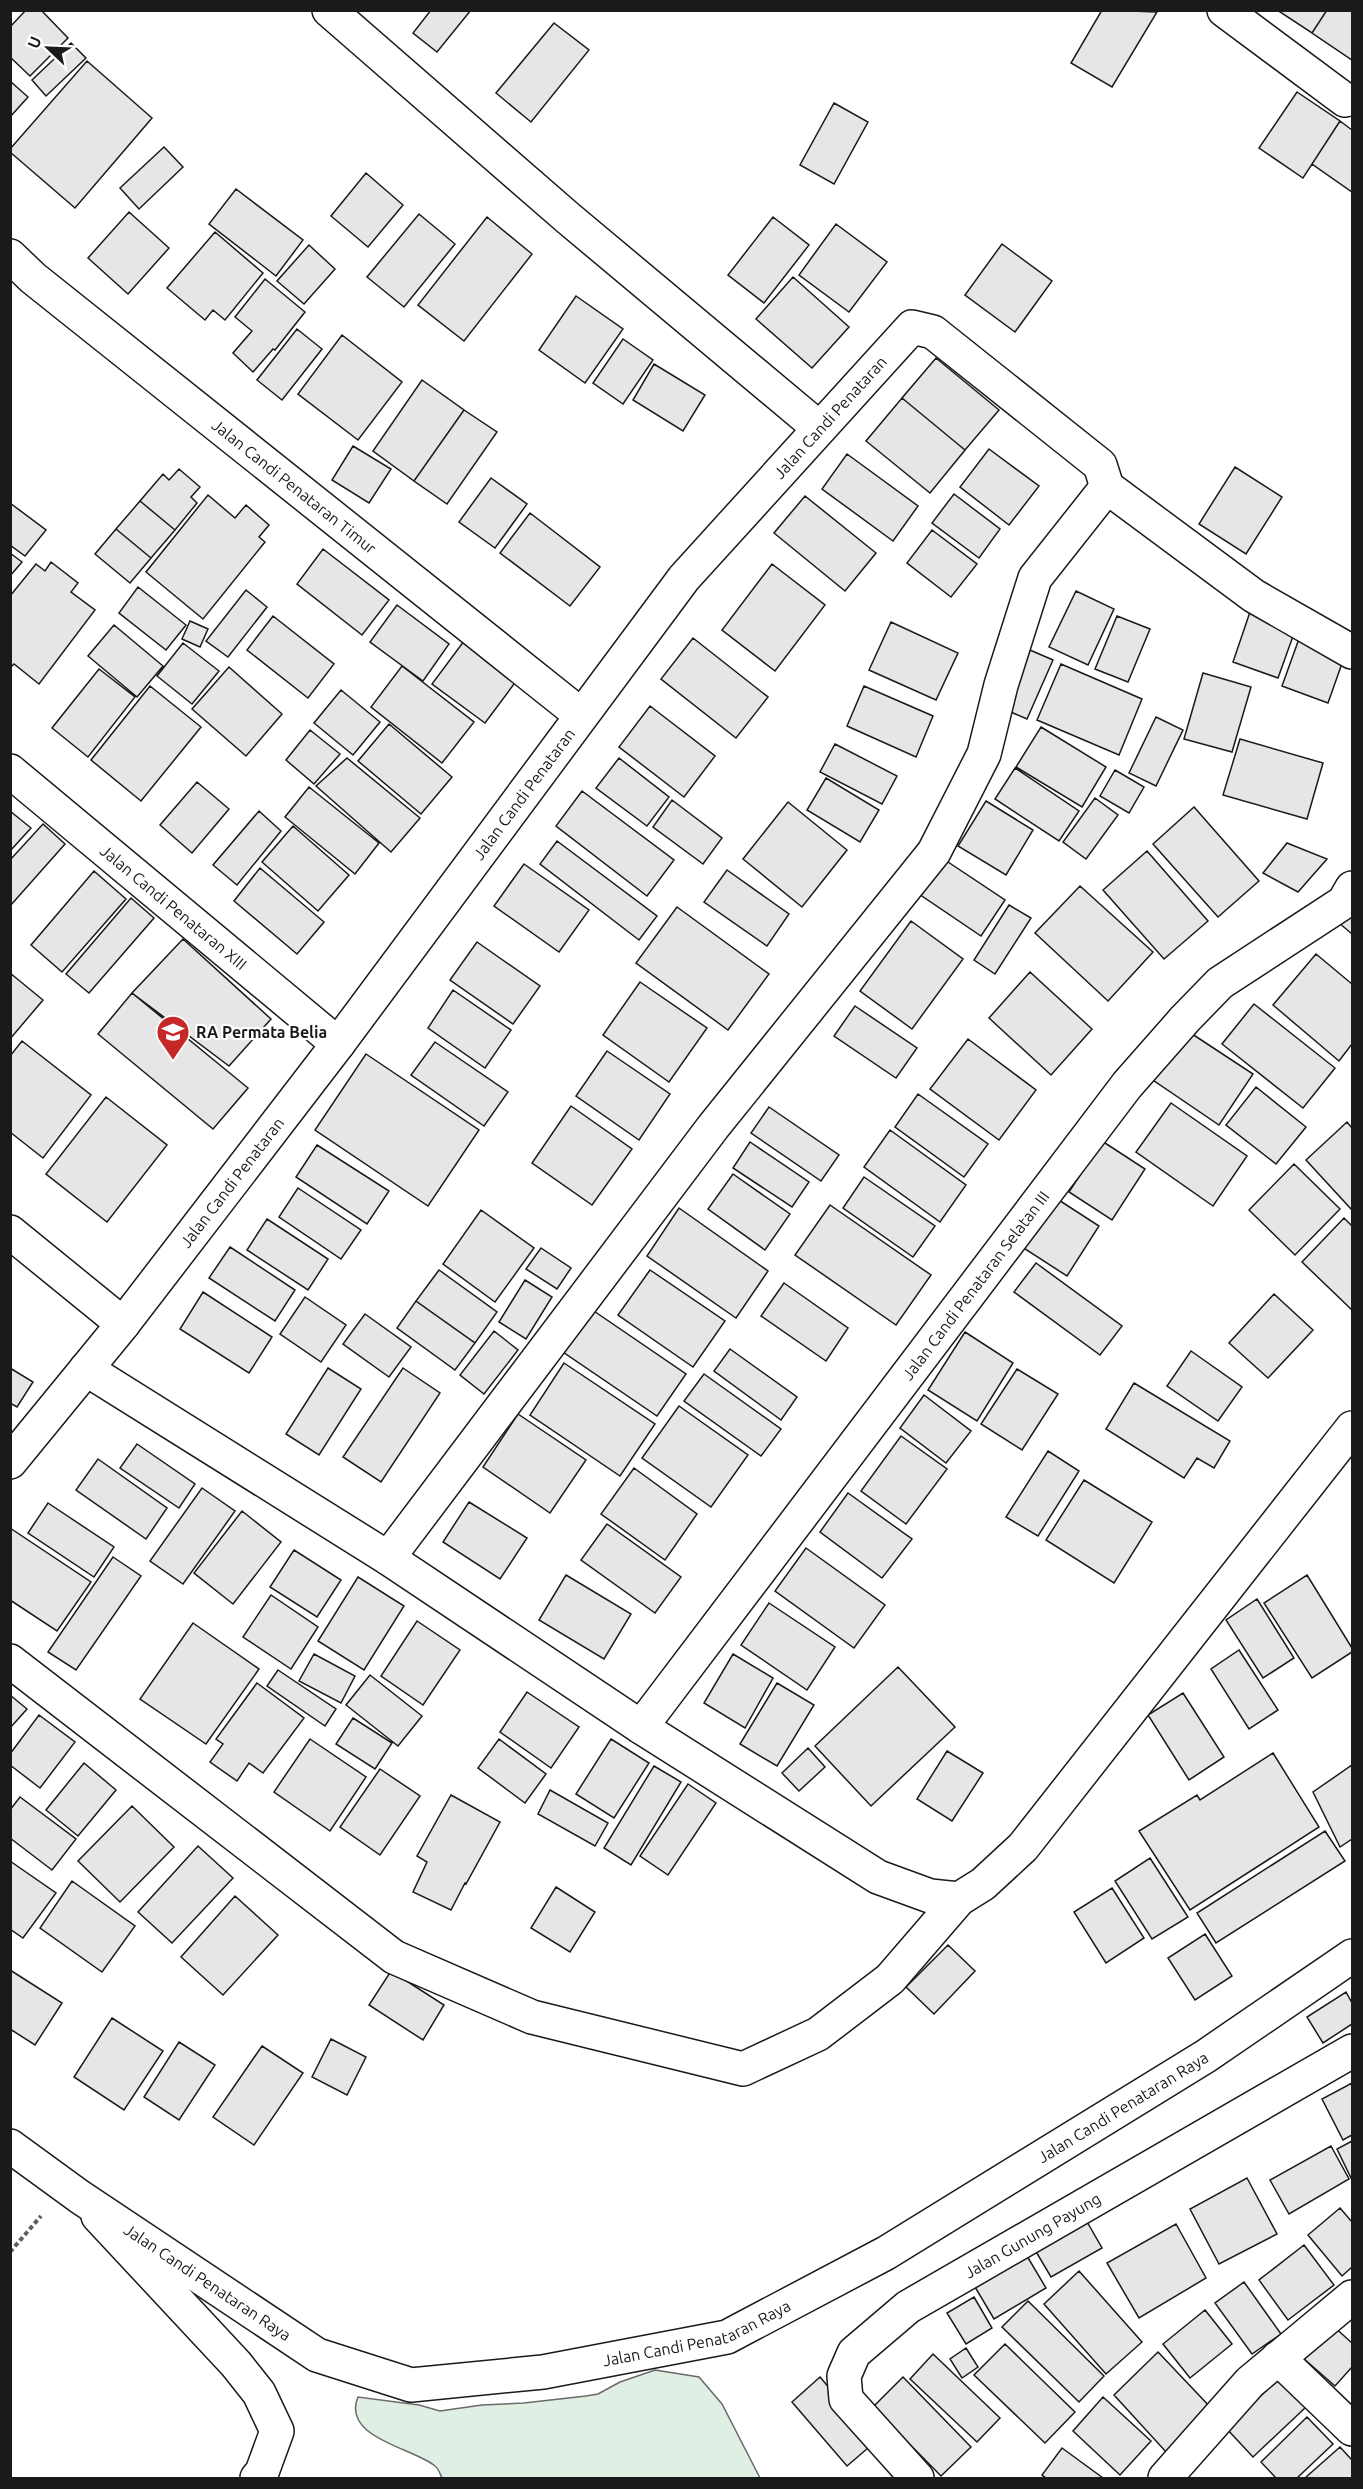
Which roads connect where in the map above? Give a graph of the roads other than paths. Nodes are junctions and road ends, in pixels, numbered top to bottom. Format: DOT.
graph roads {
  1 [pos="329,10"];
  2 [pos="1224,10"];
  3 [pos="1345,100"];
  4 [pos="10,256"];
  5 [pos="819,428"];
  6 [pos="1104,476"];
  7 [pos="1353,652"];
  8 [pos="581,715"];
  9 [pos="10,771"];
  10 [pos="1353,888"];
  11 [pos="338,1044"];
  12 [pos="10,1232"];
  13 [pos="123,1324"];
  14 [pos="86,1369"];
  15 [pos="1353,1428"];
  16 [pos="10,1462"];
  17 [pos="388,1558"];
  18 [pos="10,1661"];
  19 [pos="641,1727"];
  20 [pos="959,1899"];
  21 [pos="1353,1956"];
  22 [pos="1353,2051"];
  23 [pos="10,2146"];
  24 [pos="73,2192"];
  25 [pos="1353,2297"];
  26 [pos="1278,2358"];
  27 [pos="1353,2428"];
  28 [pos="257,2478"];
  29 [pos="917,2478"];
  30 [pos="1165,2478"];
  1 -- 5 [label="street"];
  2 -- 3 [label="street"];
  4 -- 8 [label="street, Jalan Candi Penataran Timur"];
  5 -- 6 [label="street, Jalan Candi Penataran"];
  5 -- 8 [label="street, Jalan Candi Penataran"];
  6 -- 7 [label="street"];
  6 -- 17 [label="street"];
  8 -- 11 [label="street, Jalan Candi Penataran"];
  9 -- 11 [label="street, Jalan Candi Penataran XIII"];
  10 -- 19 [label="street, Jalan Candi Penataran Selatan III"];
  11 -- 13 [label="street, Jalan Candi Penataran"];
  12 -- 13 [label="street"];
  13 -- 14 [label="street, Jalan Candi Penataran"];
  14 -- 16 [label="street, Jalan Candi Penataran"];
  14 -- 17 [label="street"];
  15 -- 20 [label="street"];
  17 -- 19 [label="street"];
  18 -- 20 [label="street"];
  19 -- 20 [label="street"];
  21 -- 24 [label="street, Jalan Candi Penataran Raya"];
  22 -- 29 [label="street, Jalan Gunung Payung"];
  23 -- 24 [label="street, Jalan Candi Penataran Raya"];
  24 -- 28 [label="street"];
  25 -- 26 [label="street"];
  26 -- 27 [label="street"];
  26 -- 30 [label="street"];
}
